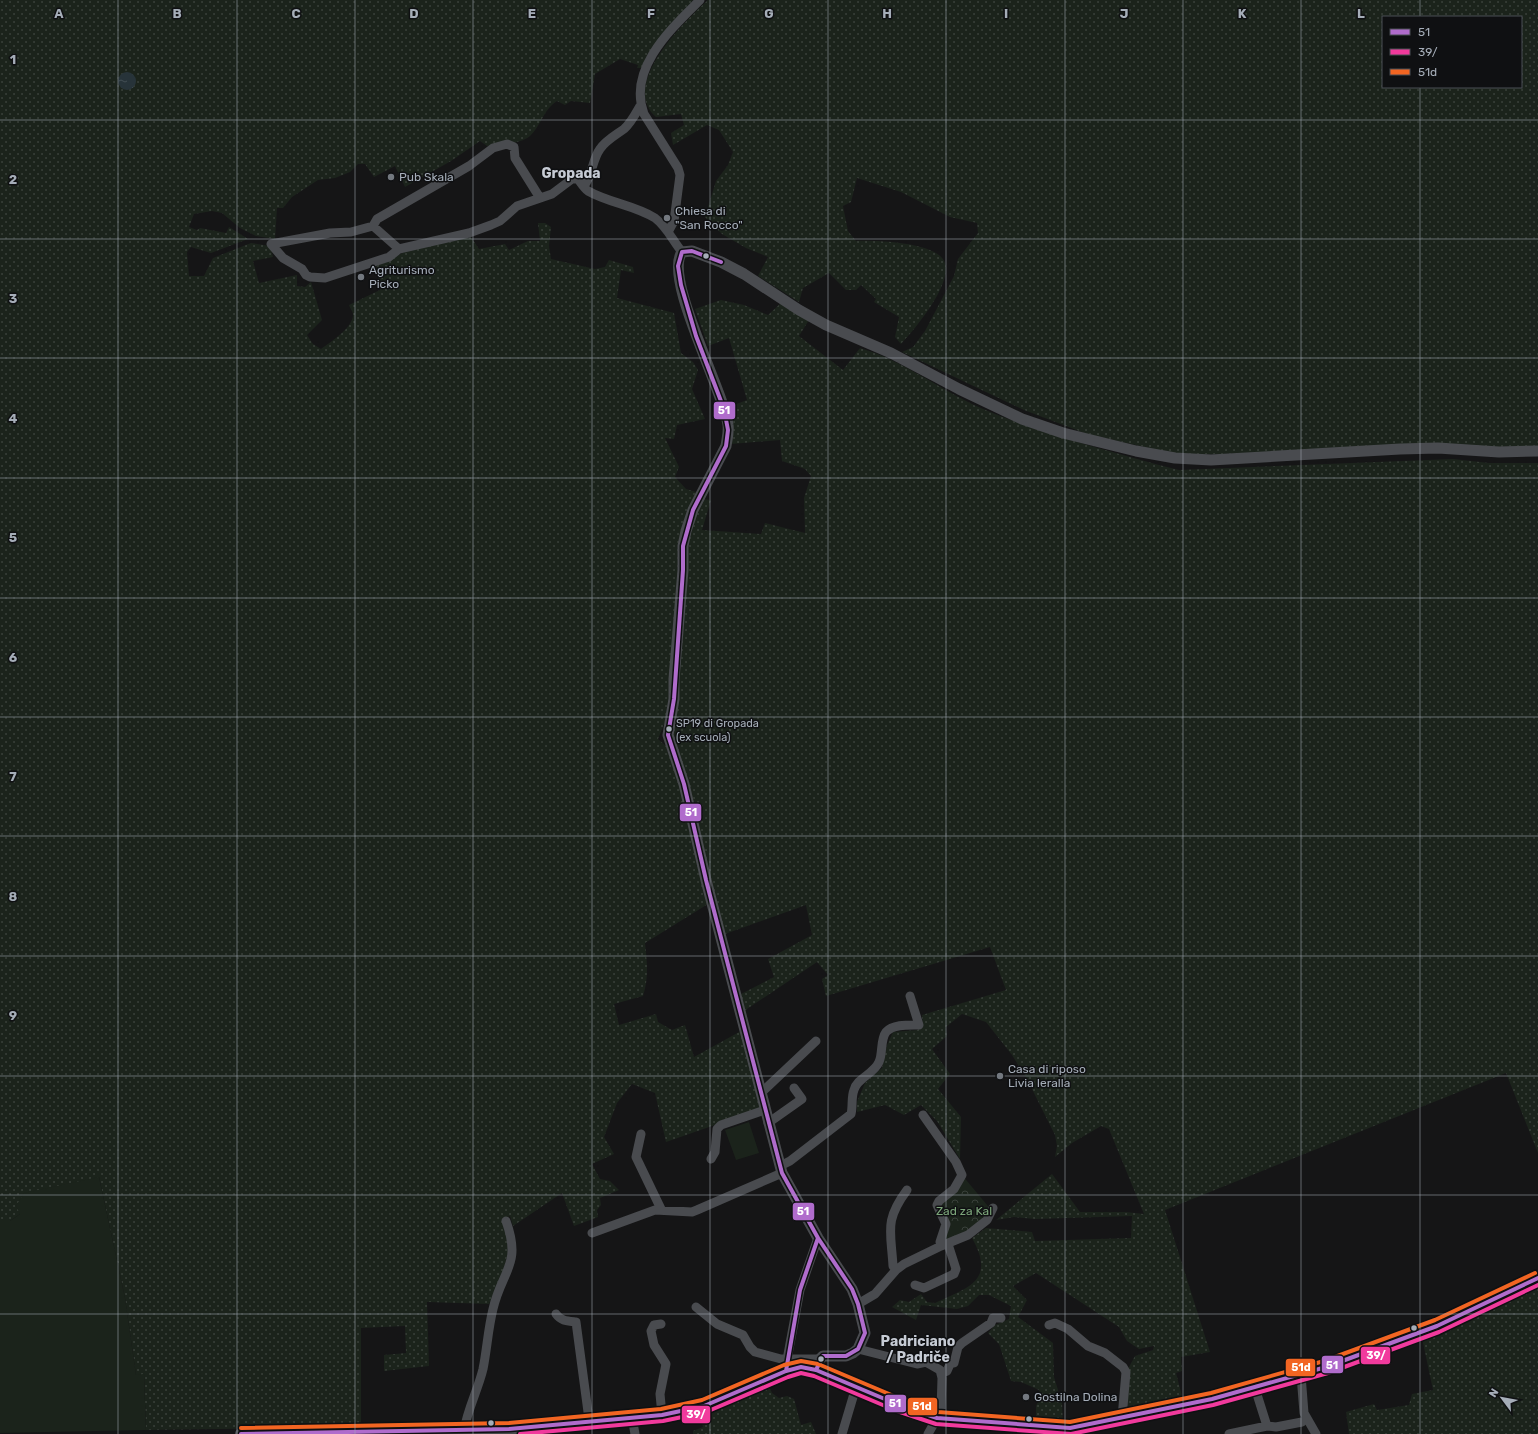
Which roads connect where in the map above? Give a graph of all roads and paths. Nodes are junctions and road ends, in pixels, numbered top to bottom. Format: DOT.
graph roads {
  1 [pos="700,0"];
  2 [pos="640,106"];
  3 [pos="584,186"];
  4 [pos="540,198"];
  5 [pos="373,226"];
  6 [pos="668,232"];
  7 [pos="399,249"];
  8 [pos="682,252"];
  9 [pos="1538,451"];
  10 [pos="910,996"];
  11 [pos="816,1041"];
  12 [pos="794,1088"];
  13 [pos="761,1093"];
  14 [pos="765,1110"];
  15 [pos="923,1115"];
  16 [pos="768,1123"];
  17 [pos="641,1134"];
  18 [pos="711,1159"];
  19 [pos="781,1169"];
  20 [pos="907,1190"];
  21 [pos="993,1208"];
  22 [pos="661,1210"];
  23 [pos="506,1221"];
  24 [pos="592,1233"];
  25 [pos="818,1238"];
  26 [pos="944,1245"];
  27 [pos="896,1270"];
  28 [pos="1538,1278"];
  29 [pos="915,1285"];
  30 [pos="858,1304"];
  31 [pos="696,1307"];
  32 [pos="556,1314"];
  33 [pos="1001,1318"];
  34 [pos="661,1324"];
  35 [pos="1049,1325"];
  36 [pos="858,1349"];
  37 [pos="786,1365"];
  38 [pos="818,1365"];
  39 [pos="942,1373"];
  40 [pos="1301,1375"];
  41 [pos="856,1387"];
  42 [pos="1255,1388"];
  43 [pos="662,1415"];
  44 [pos="632,1417"];
  45 [pos="937,1418"];
  46 [pos="1122,1418"];
  47 [pos="588,1422"];
  48 [pos="1302,1422"];
  49 [pos="1017,1425"];
  50 [pos="1267,1426"];
  51 [pos="448,1432"];
  52 [pos="509,1432"];
  53 [pos="427,1433"];
  54 [pos="463,1433"];
  55 [pos="241,1434"];
  56 [pos="635,1434"];
  57 [pos="842,1434"];
  58 [pos="928,1434"];
  59 [pos="1030,1434"];
  60 [pos="1229,1434"];
  61 [pos="1316,1434"];
  1 -- 2 [label="street"];
  2 -- 3 [label="street"];
  2 -- 6 [label="street"];
  3 -- 4 [label="street"];
  3 -- 6 [label="street"];
  4 -- 5 [label="street"];
  4 -- 7 [label="street"];
  5 -- 7 [label="street"];
  5 -- 7 [label="street"];
  6 -- 8 [label="street"];
  8 -- 9 [label="street"];
  8 -- 13 [label="street"];
  10 -- 19 [label="street"];
  11 -- 13 [label="street"];
  12 -- 16 [label="street"];
  13 -- 14 [label="street"];
  14 -- 16 [label="street"];
  14 -- 18 [label="street"];
  15 -- 26 [label="street"];
  16 -- 19 [label="street"];
  17 -- 22 [label="street"];
  19 -- 22 [label="street"];
  19 -- 25 [label="street"];
  20 -- 27 [label="street"];
  21 -- 26 [label="street"];
  22 -- 24 [label="street"];
  23 -- 54 [label="street"];
  25 -- 30 [label="street"];
  25 -- 37 [label="street"];
  26 -- 27 [label="street"];
  26 -- 29 [label="street"];
  27 -- 30 [label="street"];
  28 -- 40 [label="main road"];
  30 -- 36 [label="street"];
  31 -- 37 [label="street"];
  32 -- 47 [label="street"];
  33 -- 39 [label="street"];
  34 -- 43 [label="street"];
  35 -- 46 [label="street"];
  36 -- 38 [label="street"];
  36 -- 39 [label="street"];
  37 -- 38 [label="main road"];
  37 -- 43 [label="main road"];
  38 -- 41 [label="main road"];
  39 -- 45 [label="street"];
  40 -- 42 [label="main road"];
  40 -- 61 [label="street"];
  41 -- 45 [label="main road"];
  41 -- 57 [label="street"];
  42 -- 46 [label="main road"];
  42 -- 50 [label="street"];
  43 -- 44 [label="main road"];
  44 -- 47 [label="main road"];
  44 -- 56 [label="street"];
  45 -- 49 [label="main road"];
  45 -- 58 [label="street"];
  46 -- 49 [label="main road"];
  47 -- 52 [label="main road"];
  48 -- 50 [label="street"];
  49 -- 59 [label="street"];
  50 -- 60 [label="street"];
  51 -- 53 [label="main road"];
  51 -- 54 [label="main road"];
  52 -- 54 [label="main road"];
  53 -- 55 [label="main road"];
}
